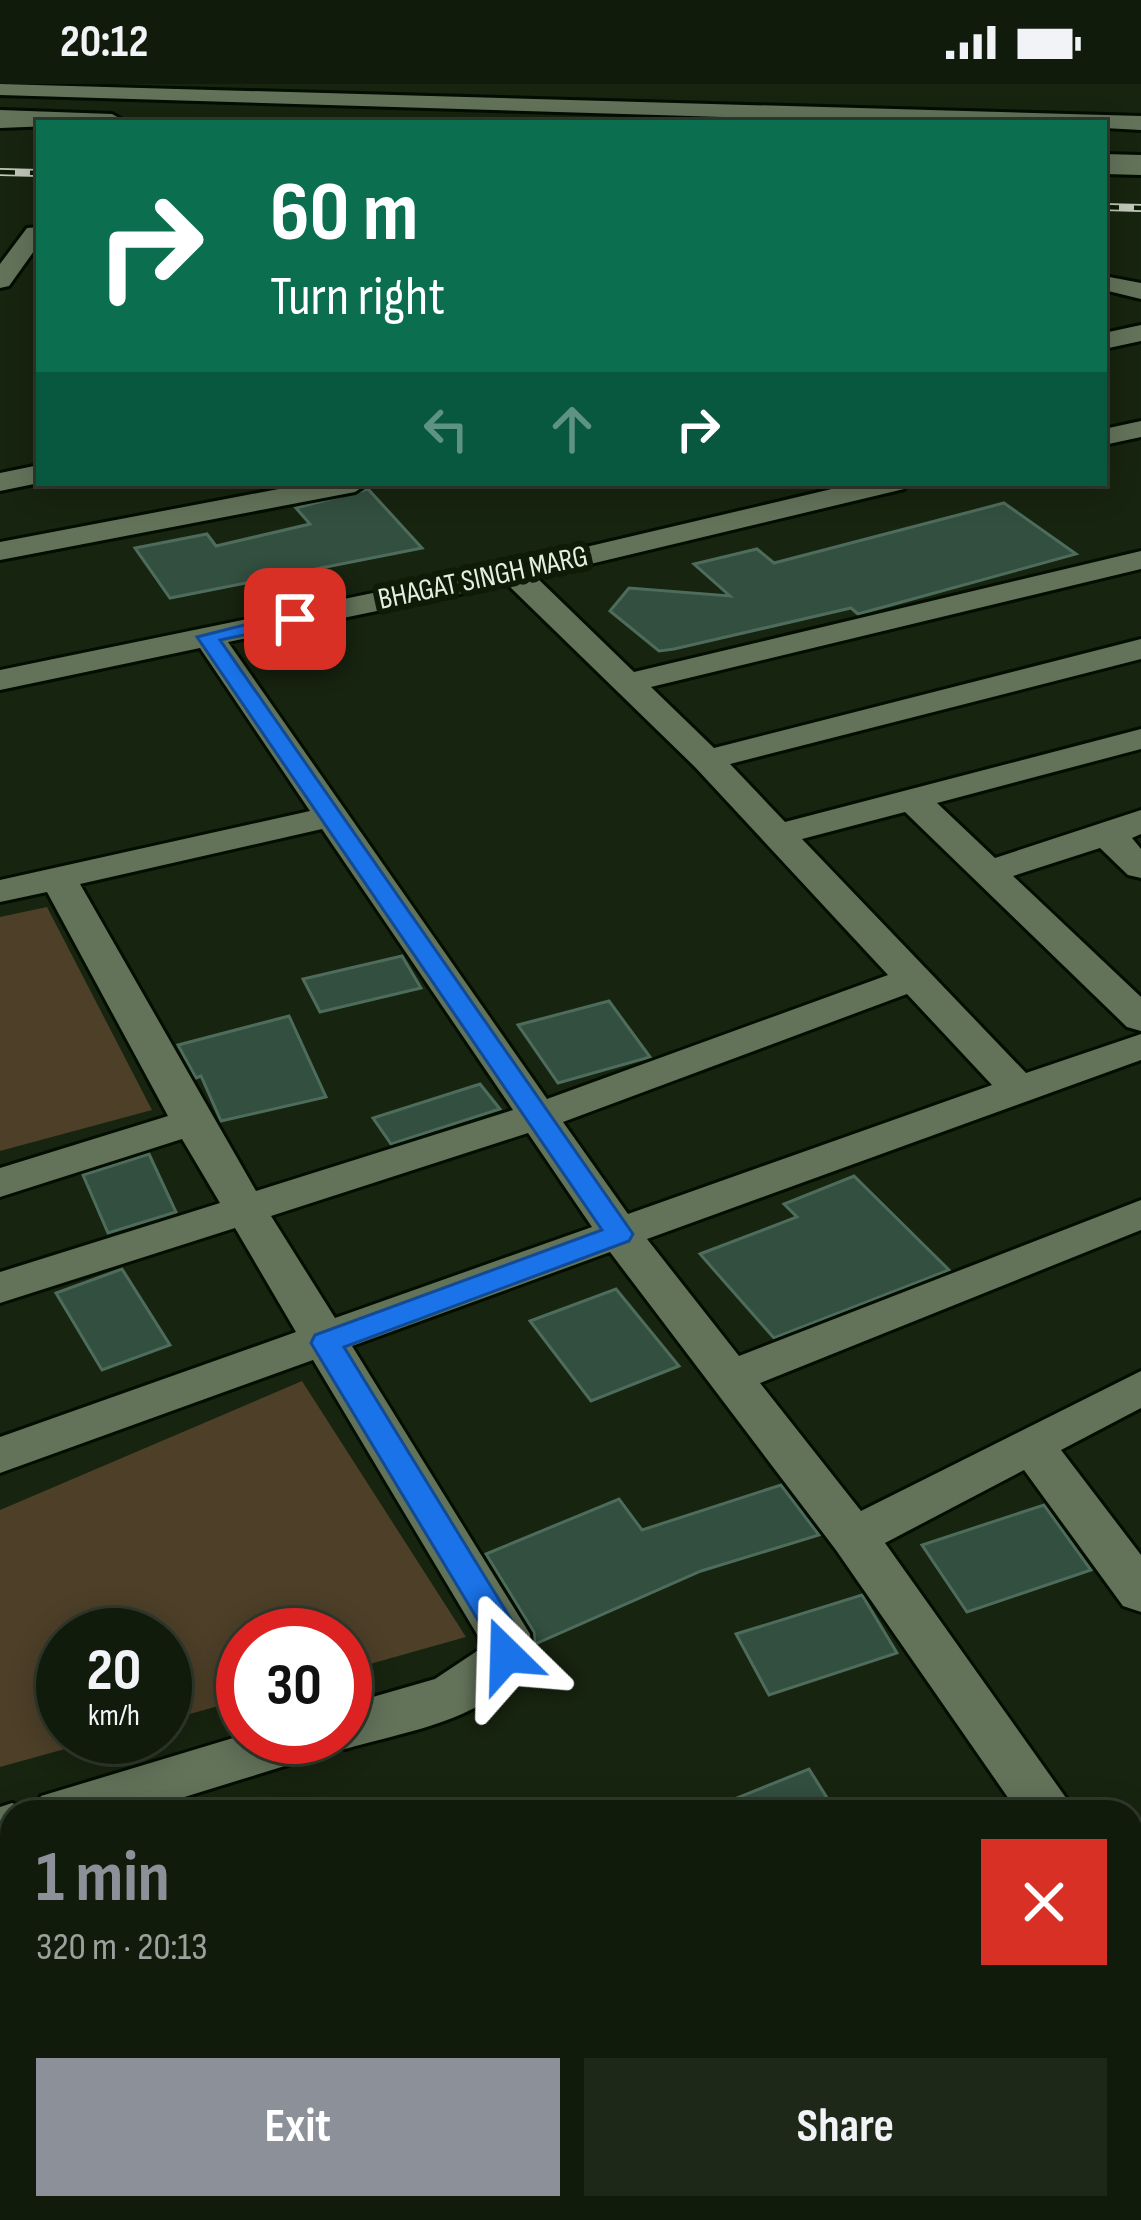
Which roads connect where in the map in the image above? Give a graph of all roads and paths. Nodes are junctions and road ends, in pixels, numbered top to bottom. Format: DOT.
graph roads {
  1 [pos="0,89"];
  2 [pos="373,92"];
  3 [pos="122,100"];
  4 [pos="0,119"];
  5 [pos="356,120"];
  6 [pos="1067,120"];
  7 [pos="1107,122"];
  8 [pos="1141,123"];
  9 [pos="0,131"];
  10 [pos="36,132"];
  11 [pos="0,140"];
  12 [pos="36,141"];
  13 [pos="1107,152"];
  14 [pos="1141,153"];
  15 [pos="1107,164"];
  16 [pos="1141,165"];
  17 [pos="0,231"];
  18 [pos="36,233"];
  19 [pos="36,234"];
  20 [pos="0,280"];
  21 [pos="1141,333"];
  22 [pos="1107,339"];
  23 [pos="1141,429"];
  24 [pos="1107,436"];
  25 [pos="36,475"];
  26 [pos="0,482"];
  27 [pos="339,486"];
  28 [pos="862,486"];
  29 [pos="831,489"];
  30 [pos="0,551"];
  31 [pos="1141,560"];
  32 [pos="514,573"];
  33 [pos="208,637"];
  34 [pos="1141,649"];
  35 [pos="0,680"];
  36 [pos="628,683"];
  37 [pos="1141,739"];
  38 [pos="707,760"];
  39 [pos="913,799"];
  40 [pos="335,816"];
  41 [pos="1127,827"];
  42 [pos="780,835"];
  43 [pos="1141,866"];
  44 [pos="988,872"];
  45 [pos="59,880"];
  46 [pos="0,891"];
  47 [pos="915,979"];
  48 [pos="1141,1018"];
  49 [pos="1141,1046"];
  50 [pos="1020,1091"];
  51 [pos="539,1116"];
  52 [pos="192,1121"];
  53 [pos="0,1183"];
  54 [pos="245,1210"];
  55 [pos="1141,1214"];
  56 [pos="619,1234"];
  57 [pos="0,1288"];
  58 [pos="326,1343"];
  59 [pos="730,1377"];
  60 [pos="1141,1388"];
  61 [pos="1031,1445"];
  62 [pos="0,1455"];
  63 [pos="854,1537"];
  64 [pos="1141,1592"];
  65 [pos="372,1719"];
  66 [pos="221,1764"];
  67 [pos="100,1800"];
  68 [pos="1040,1800"];
  1 -- 3 [label="street"];
  2 -- 3 [label="street"];
  2 -- 5 [label="street"];
  2 -- 6 [label="street"];
  3 -- 4 [label="main road"];
  7 -- 8 [label="street"];
  9 -- 10 [label="main road"];
  11 -- 12 [label="main road"];
  13 -- 14 [label="main road"];
  15 -- 16 [label="main road"];
  17 -- 18 [label="street"];
  19 -- 20 [label="street"];
  21 -- 22 [label="street"];
  23 -- 24 [label="street"];
  25 -- 26 [label="street"];
  27 -- 30 [label="street"];
  28 -- 29 [label="street, BHAGAT SINGH MARG"];
  29 -- 32 [label="street, BHAGAT SINGH MARG"];
  31 -- 36 [label="street"];
  32 -- 33 [label="street, BHAGAT SINGH MARG"];
  32 -- 36 [label="street"];
  33 -- 35 [label="street, BHAGAT SINGH MARG"];
  33 -- 40 [label="street"];
  34 -- 38 [label="street"];
  36 -- 38 [label="street"];
  37 -- 39 [label="street"];
  38 -- 42 [label="street"];
  39 -- 42 [label="street"];
  39 -- 44 [label="street"];
  40 -- 45 [label="street"];
  40 -- 51 [label="street"];
  41 -- 43 [label="street"];
  41 -- 44 [label="street"];
  42 -- 47 [label="street"];
  44 -- 48 [label="street"];
  45 -- 46 [label="street"];
  45 -- 52 [label="street"];
  47 -- 50 [label="street"];
  47 -- 51 [label="street"];
  49 -- 50 [label="street"];
  50 -- 56 [label="street"];
  51 -- 54 [label="street"];
  51 -- 56 [label="street"];
  52 -- 53 [label="street"];
  52 -- 54 [label="street"];
  54 -- 57 [label="street"];
  54 -- 58 [label="street"];
  55 -- 59 [label="street"];
  56 -- 58 [label="street"];
  56 -- 59 [label="street"];
  58 -- 62 [label="street"];
  58 -- 65 [label="street"];
  59 -- 63 [label="street"];
  60 -- 61 [label="street"];
  61 -- 63 [label="street"];
  61 -- 64 [label="street"];
  63 -- 68 [label="street"];
  66 -- 67 [label="street"];
}
